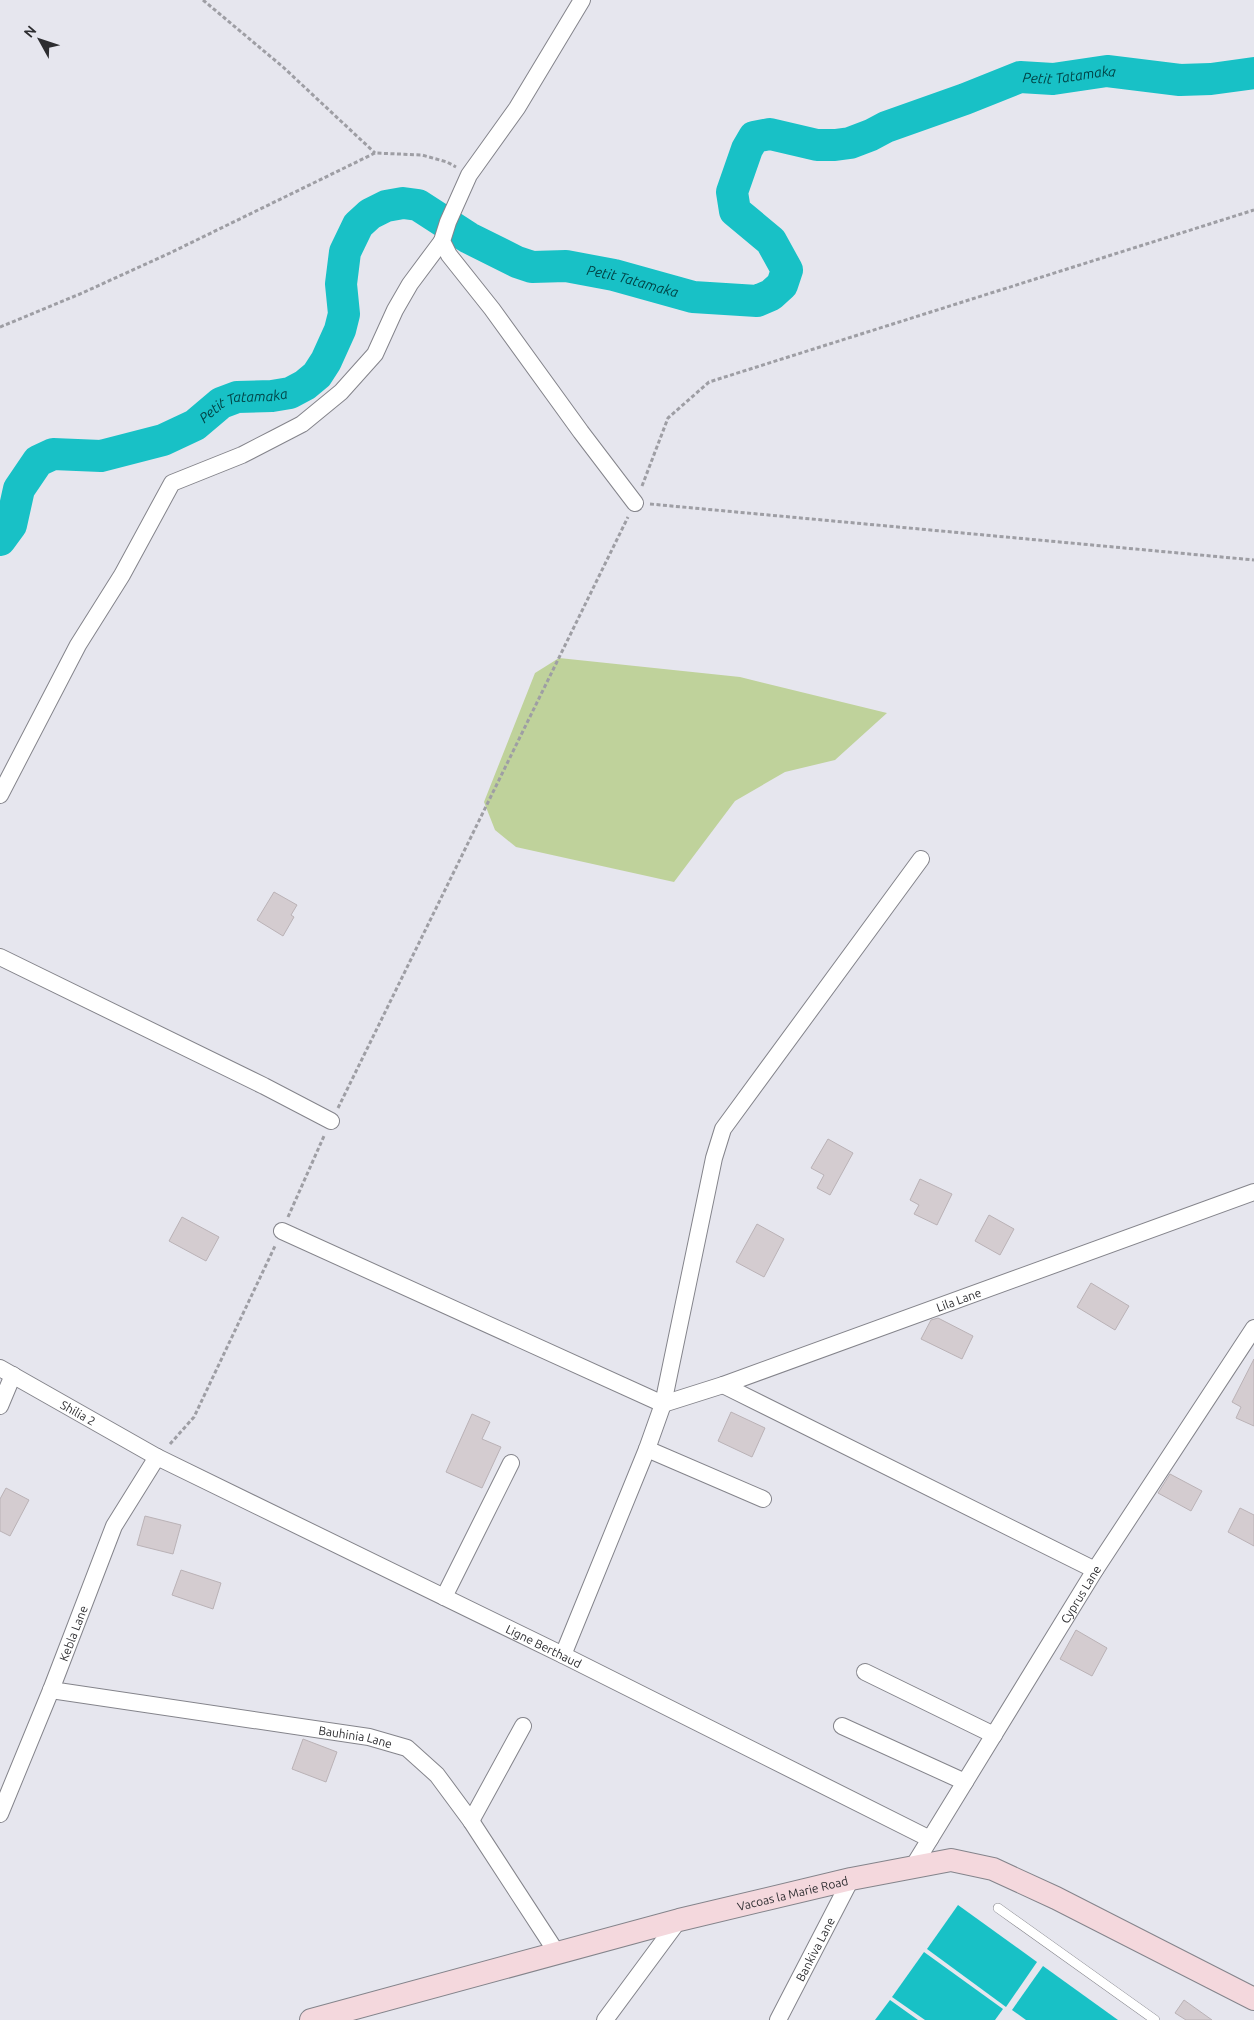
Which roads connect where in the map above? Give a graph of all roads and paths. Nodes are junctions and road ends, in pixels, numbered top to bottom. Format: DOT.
graph roads {
  1 [pos="203,0"];
  2 [pos="582,0"];
  3 [pos="375,153"];
  4 [pos="469,176"];
  5 [pos="1254,210"];
  6 [pos="442,241"];
  7 [pos="0,327"];
  8 [pos="635,502"];
  9 [pos="1254,560"];
  10 [pos="0,795"];
  11 [pos="920,859"];
  12 [pos="0,957"];
  13 [pos="331,1121"];
  14 [pos="1254,1192"];
  15 [pos="282,1231"];
  16 [pos="1251,1338"];
  17 [pos="6,1372"];
  18 [pos="722,1385"];
  19 [pos="663,1404"];
  20 [pos="0,1406"];
  21 [pos="647,1449"];
  22 [pos="157,1457"];
  23 [pos="511,1462"];
  24 [pos="763,1499"];
  25 [pos="1095,1570"];
  26 [pos="444,1597"];
  27 [pos="562,1655"];
  28 [pos="866,1672"];
  29 [pos="51,1690"];
  30 [pos="523,1726"];
  31 [pos="842,1726"];
  32 [pos="994,1735"];
  33 [pos="965,1782"];
  34 [pos="0,1814"];
  35 [pos="471,1821"];
  36 [pos="930,1839"];
  37 [pos="914,1866"];
  38 [pos="851,1878"];
  39 [pos="998,1908"];
  40 [pos="679,1920"];
  41 [pos="557,1953"];
  42 [pos="1254,1999"];
  43 [pos="311,2020"];
  44 [pos="605,2020"];
  45 [pos="778,2020"];
  46 [pos="1155,2020"];
  1 -- 3 [label="path"];
  2 -- 4 [label="street"];
  3 -- 4 [label="path"];
  3 -- 7 [label="path"];
  4 -- 6 [label="street"];
  5 -- 8 [label="path"];
  6 -- 8 [label="street"];
  6 -- 10 [label="street"];
  8 -- 9 [label="path"];
  8 -- 13 [label="path"];
  11 -- 19 [label="street"];
  12 -- 13 [label="street"];
  13 -- 15 [label="path"];
  14 -- 18 [label="street, Lila Lane"];
  15 -- 19 [label="street"];
  15 -- 22 [label="path"];
  16 -- 25 [label="street, Cyprus Lane"];
  17 -- 20 [label="street"];
  17 -- 22 [label="street, Shilia 2"];
  18 -- 19 [label="street, Lila Lane"];
  18 -- 25 [label="street"];
  19 -- 21 [label="street"];
  21 -- 24 [label="street"];
  21 -- 27 [label="street"];
  22 -- 26 [label="street, Ligne Berthaud"];
  22 -- 29 [label="street, Kebla Lane"];
  23 -- 26 [label="street"];
  25 -- 32 [label="street, Cyprus Lane"];
  26 -- 27 [label="street, Ligne Berthaud"];
  27 -- 36 [label="street, Ligne Berthaud"];
  28 -- 32 [label="street"];
  29 -- 34 [label="street, Kebla Lane"];
  29 -- 35 [label="street, Bauhinia Lane"];
  30 -- 35 [label="street"];
  31 -- 33 [label="street"];
  32 -- 33 [label="street, Cyprus Lane"];
  33 -- 36 [label="street, Cyprus Lane"];
  35 -- 41 [label="street, Bauhinia Lane"];
  36 -- 37 [label="street, Cyprus Lane"];
  37 -- 38 [label="main road, Vacoas la Marie Road"];
  37 -- 42 [label="main road, Vacoas la Marie Road"];
  38 -- 40 [label="main road, Vacoas la Marie Road"];
  38 -- 45 [label="street, Bankiva Lane"];
  39 -- 46 [label="lane"];
  40 -- 41 [label="main road, Vacoas la Marie Road"];
  40 -- 44 [label="street"];
  41 -- 43 [label="main road, Vacoas la Marie Road"];
}
